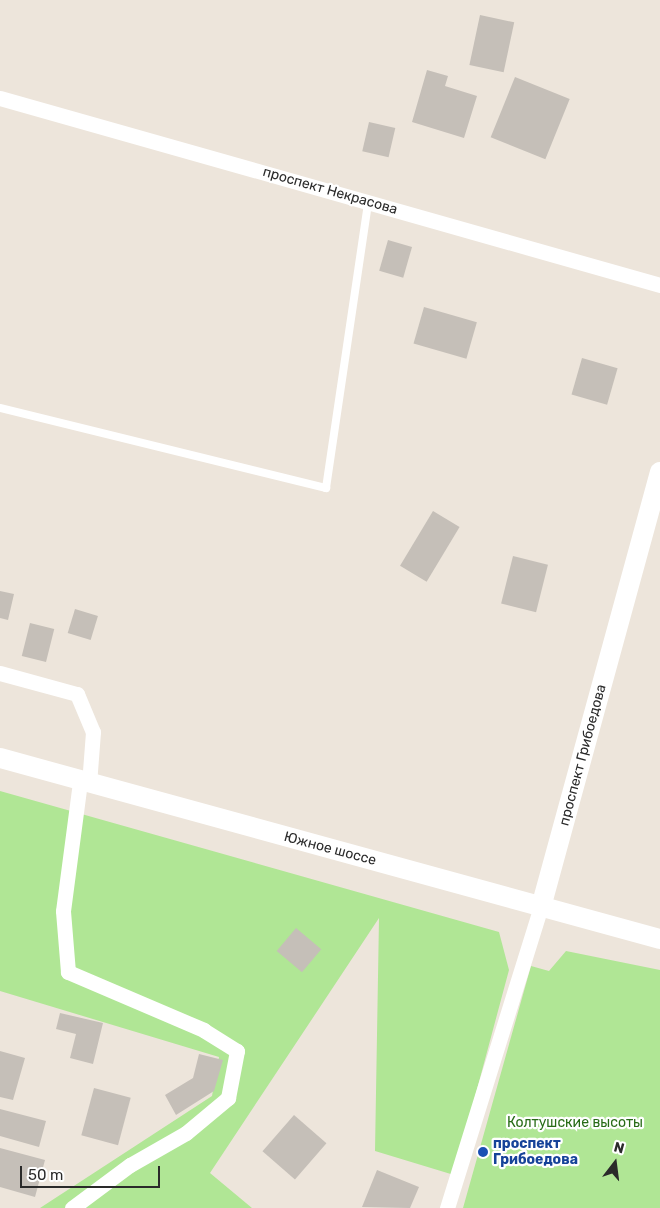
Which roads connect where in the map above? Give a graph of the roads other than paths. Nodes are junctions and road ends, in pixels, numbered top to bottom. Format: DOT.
graph roads {
  1 [pos="0,98"];
  2 [pos="368,202"];
  3 [pos="660,285"];
  4 [pos="0,408"];
  5 [pos="660,472"];
  6 [pos="0,673"];
  7 [pos="0,758"];
  8 [pos="84,783"];
  9 [pos="541,907"];
  10 [pos="660,940"];
  11 [pos="72,1208"];
  12 [pos="447,1208"];
  1 -- 2 [label="street, проспект Некрасова"];
  2 -- 3 [label="street, проспект Некрасова"];
  2 -- 4 [label="lane"];
  5 -- 9 [label="street, проспект Грибоедова"];
  6 -- 8 [label="street"];
  7 -- 8 [label="street, Южное шоссе"];
  8 -- 9 [label="street, Южное шоссе"];
  8 -- 11 [label="street"];
  9 -- 10 [label="street, Южное шоссе"];
  9 -- 12 [label="street, проспект Грибоедова"];
}
